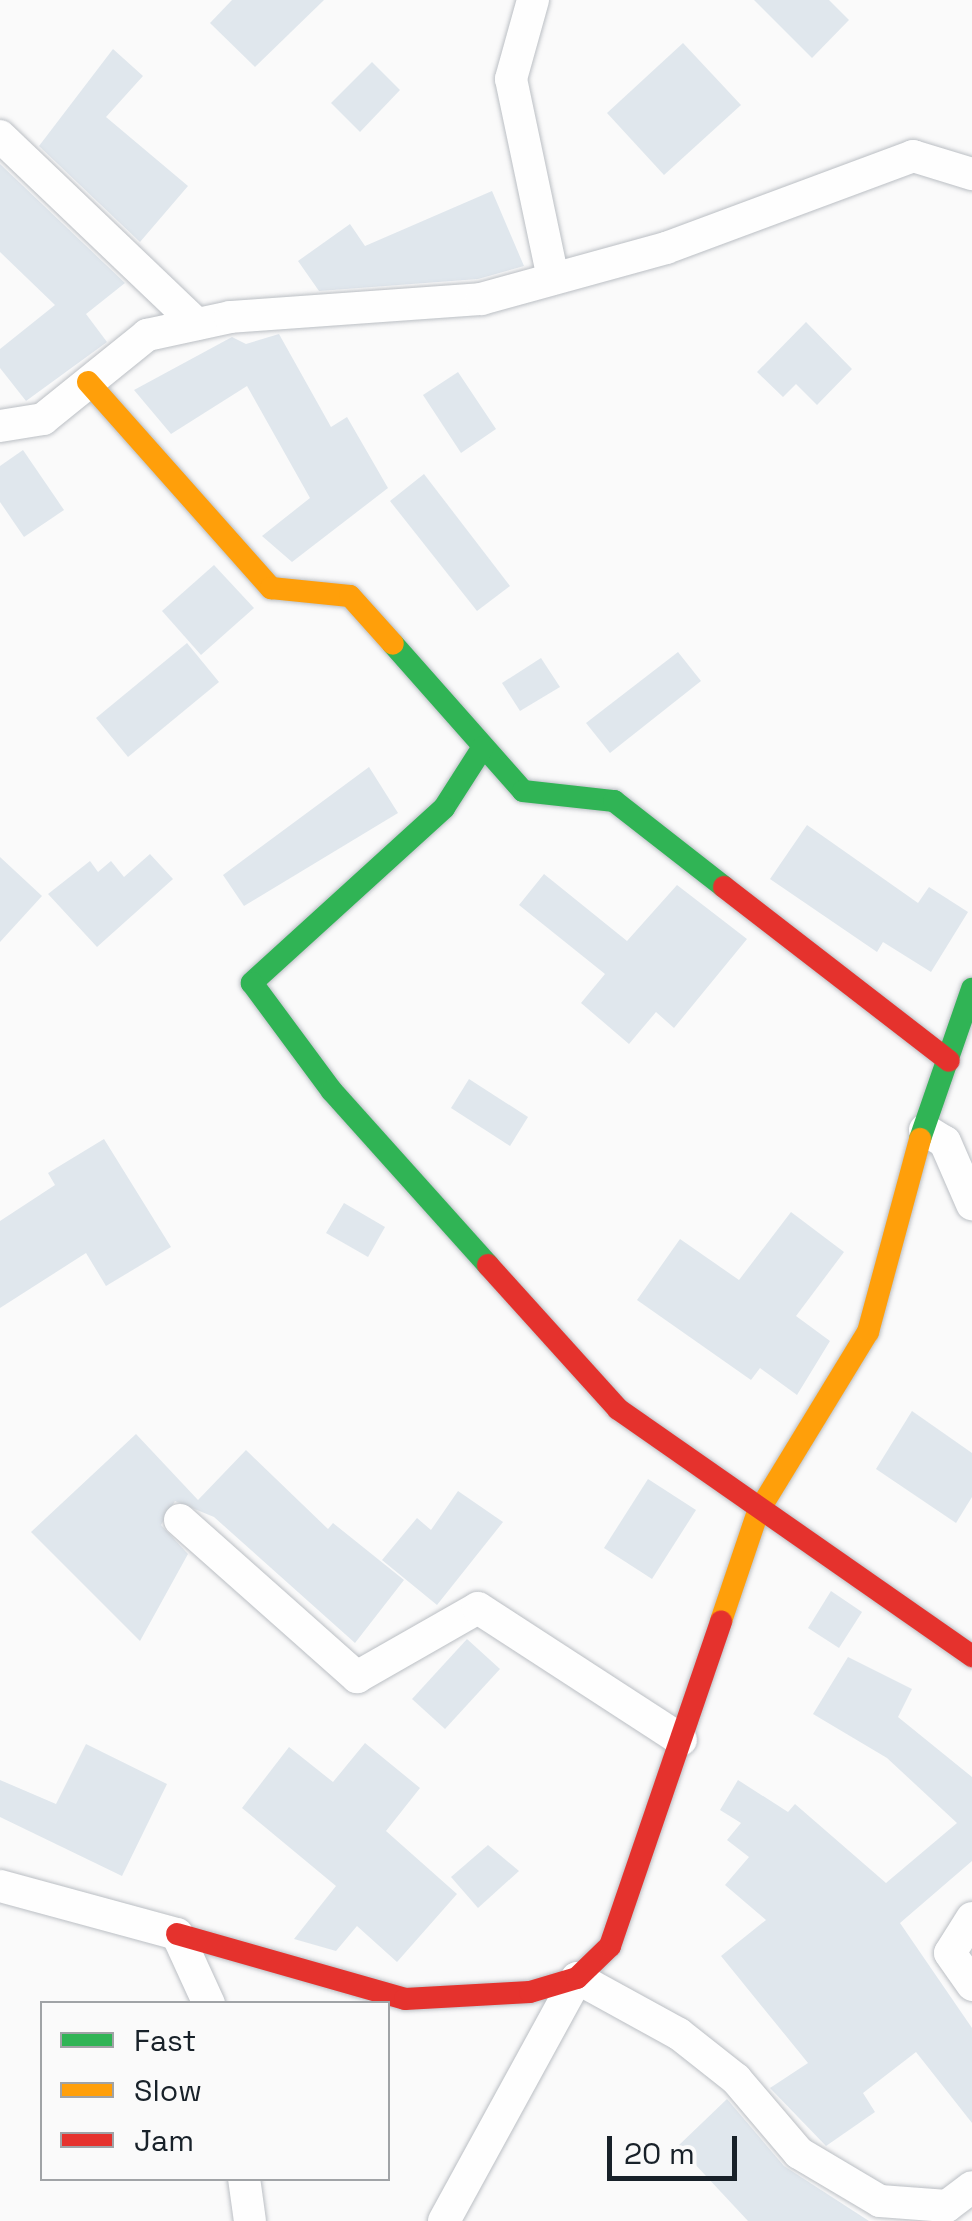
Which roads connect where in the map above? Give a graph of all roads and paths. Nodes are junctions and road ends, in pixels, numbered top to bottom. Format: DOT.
graph roads {
  1 [pos="533,0"];
  2 [pos="0,136"];
  3 [pos="972,174"];
  4 [pos="553,279"];
  5 [pos="197,324"];
  6 [pos="88,382"];
  7 [pos="8,416"];
  8 [pos="483,747"];
  9 [pos="970,1006"];
  10 [pos="949,1060"];
  11 [pos="925,1130"];
  12 [pos="972,1204"];
  13 [pos="758,1512"];
  14 [pos="180,1520"];
  15 [pos="972,1656"];
  16 [pos="681,1740"];
  17 [pos="0,1886"];
  18 [pos="972,1918"];
  19 [pos="177,1934"];
  20 [pos="578,1978"];
  21 [pos="972,1985"];
  22 [pos="208,2001"];
  23 [pos="244,2181"];
  24 [pos="972,2187"];
  25 [pos="248,2220"];
  26 [pos="444,2221"];
  1 -- 4 [label="street"];
  2 -- 5 [label="street"];
  3 -- 4 [label="street"];
  4 -- 5 [label="street"];
  5 -- 6 [label="street"];
  6 -- 7 [label="street"];
  6 -- 8 [label="street"];
  8 -- 10 [label="street"];
  8 -- 13 [label="street"];
  9 -- 10 [label="street"];
  10 -- 11 [label="street"];
  11 -- 12 [label="street"];
  11 -- 13 [label="street"];
  13 -- 15 [label="street"];
  13 -- 16 [label="street"];
  14 -- 16 [label="street"];
  16 -- 20 [label="street"];
  17 -- 19 [label="street"];
  18 -- 21 [label="street"];
  19 -- 20 [label="street"];
  19 -- 22 [label="street"];
  20 -- 24 [label="street"];
  20 -- 26 [label="street"];
  23 -- 25 [label="street"];
}
